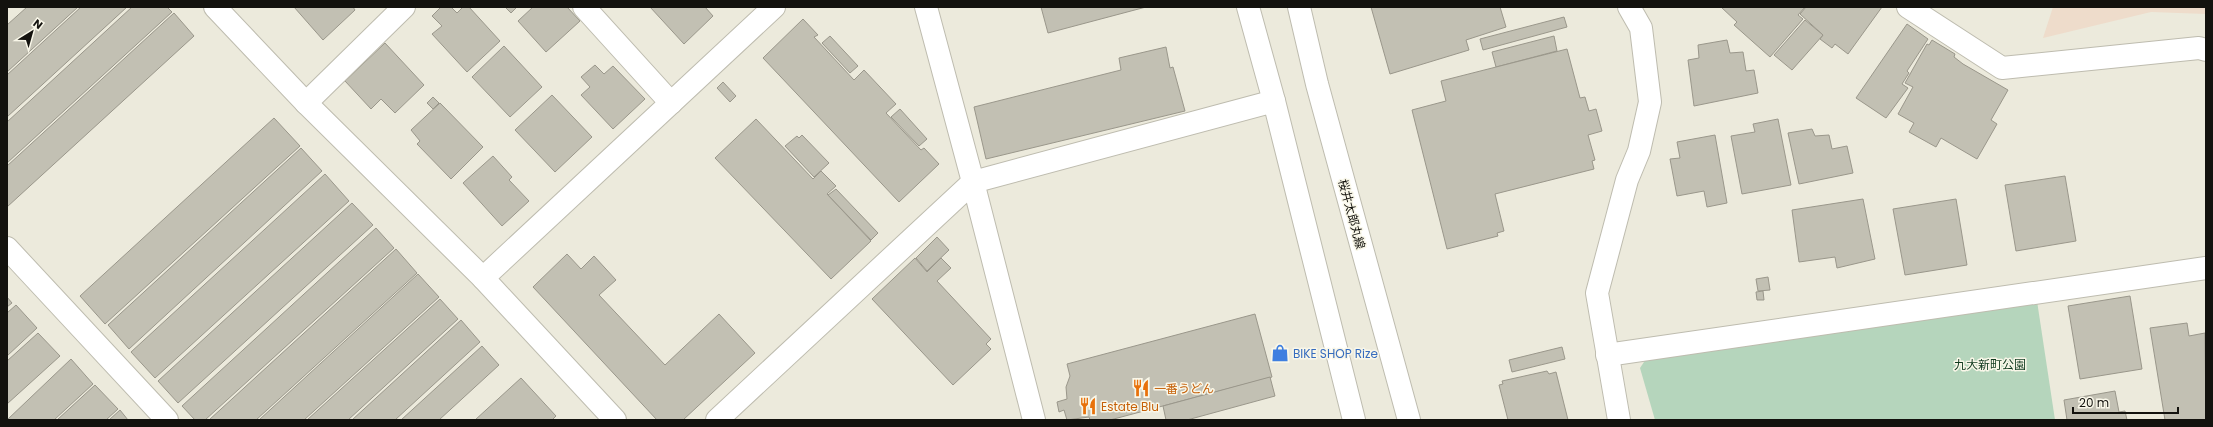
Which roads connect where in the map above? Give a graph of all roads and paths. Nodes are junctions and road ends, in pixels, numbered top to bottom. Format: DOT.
graph roads {
  1 [pos="214,7"];
  2 [pos="404,7"];
  3 [pos="584,7"];
  4 [pos="774,7"];
  5 [pos="926,7"];
  6 [pos="1248,7"];
  7 [pos="1299,7"];
  8 [pos="1629,7"];
  9 [pos="1908,7"];
  10 [pos="2206,50"];
  11 [pos="1274,101"];
  12 [pos="306,103"];
  13 [pos="671,103"];
  14 [pos="973,182"];
  15 [pos="7,248"];
  16 [pos="2206,268"];
  17 [pos="483,278"];
  18 [pos="1607,355"];
  19 [pos="167,420"];
  20 [pos="615,420"];
  21 [pos="717,420"];
  22 [pos="1034,420"];
  23 [pos="1354,420"];
  24 [pos="1408,420"];
  25 [pos="1619,420"];
  1 -- 12 [label="street"];
  2 -- 12 [label="street"];
  3 -- 13 [label="street"];
  4 -- 13 [label="street"];
  5 -- 14 [label="street"];
  6 -- 11 [label="street"];
  7 -- 24 [label="street, 桜井太郎丸線"];
  8 -- 18 [label="street"];
  9 -- 10 [label="street"];
  11 -- 14 [label="street"];
  11 -- 23 [label="street"];
  12 -- 17 [label="street"];
  13 -- 17 [label="street"];
  14 -- 21 [label="street"];
  14 -- 22 [label="street"];
  15 -- 19 [label="street"];
  16 -- 18 [label="street"];
  17 -- 20 [label="street"];
  18 -- 25 [label="street"];
}
